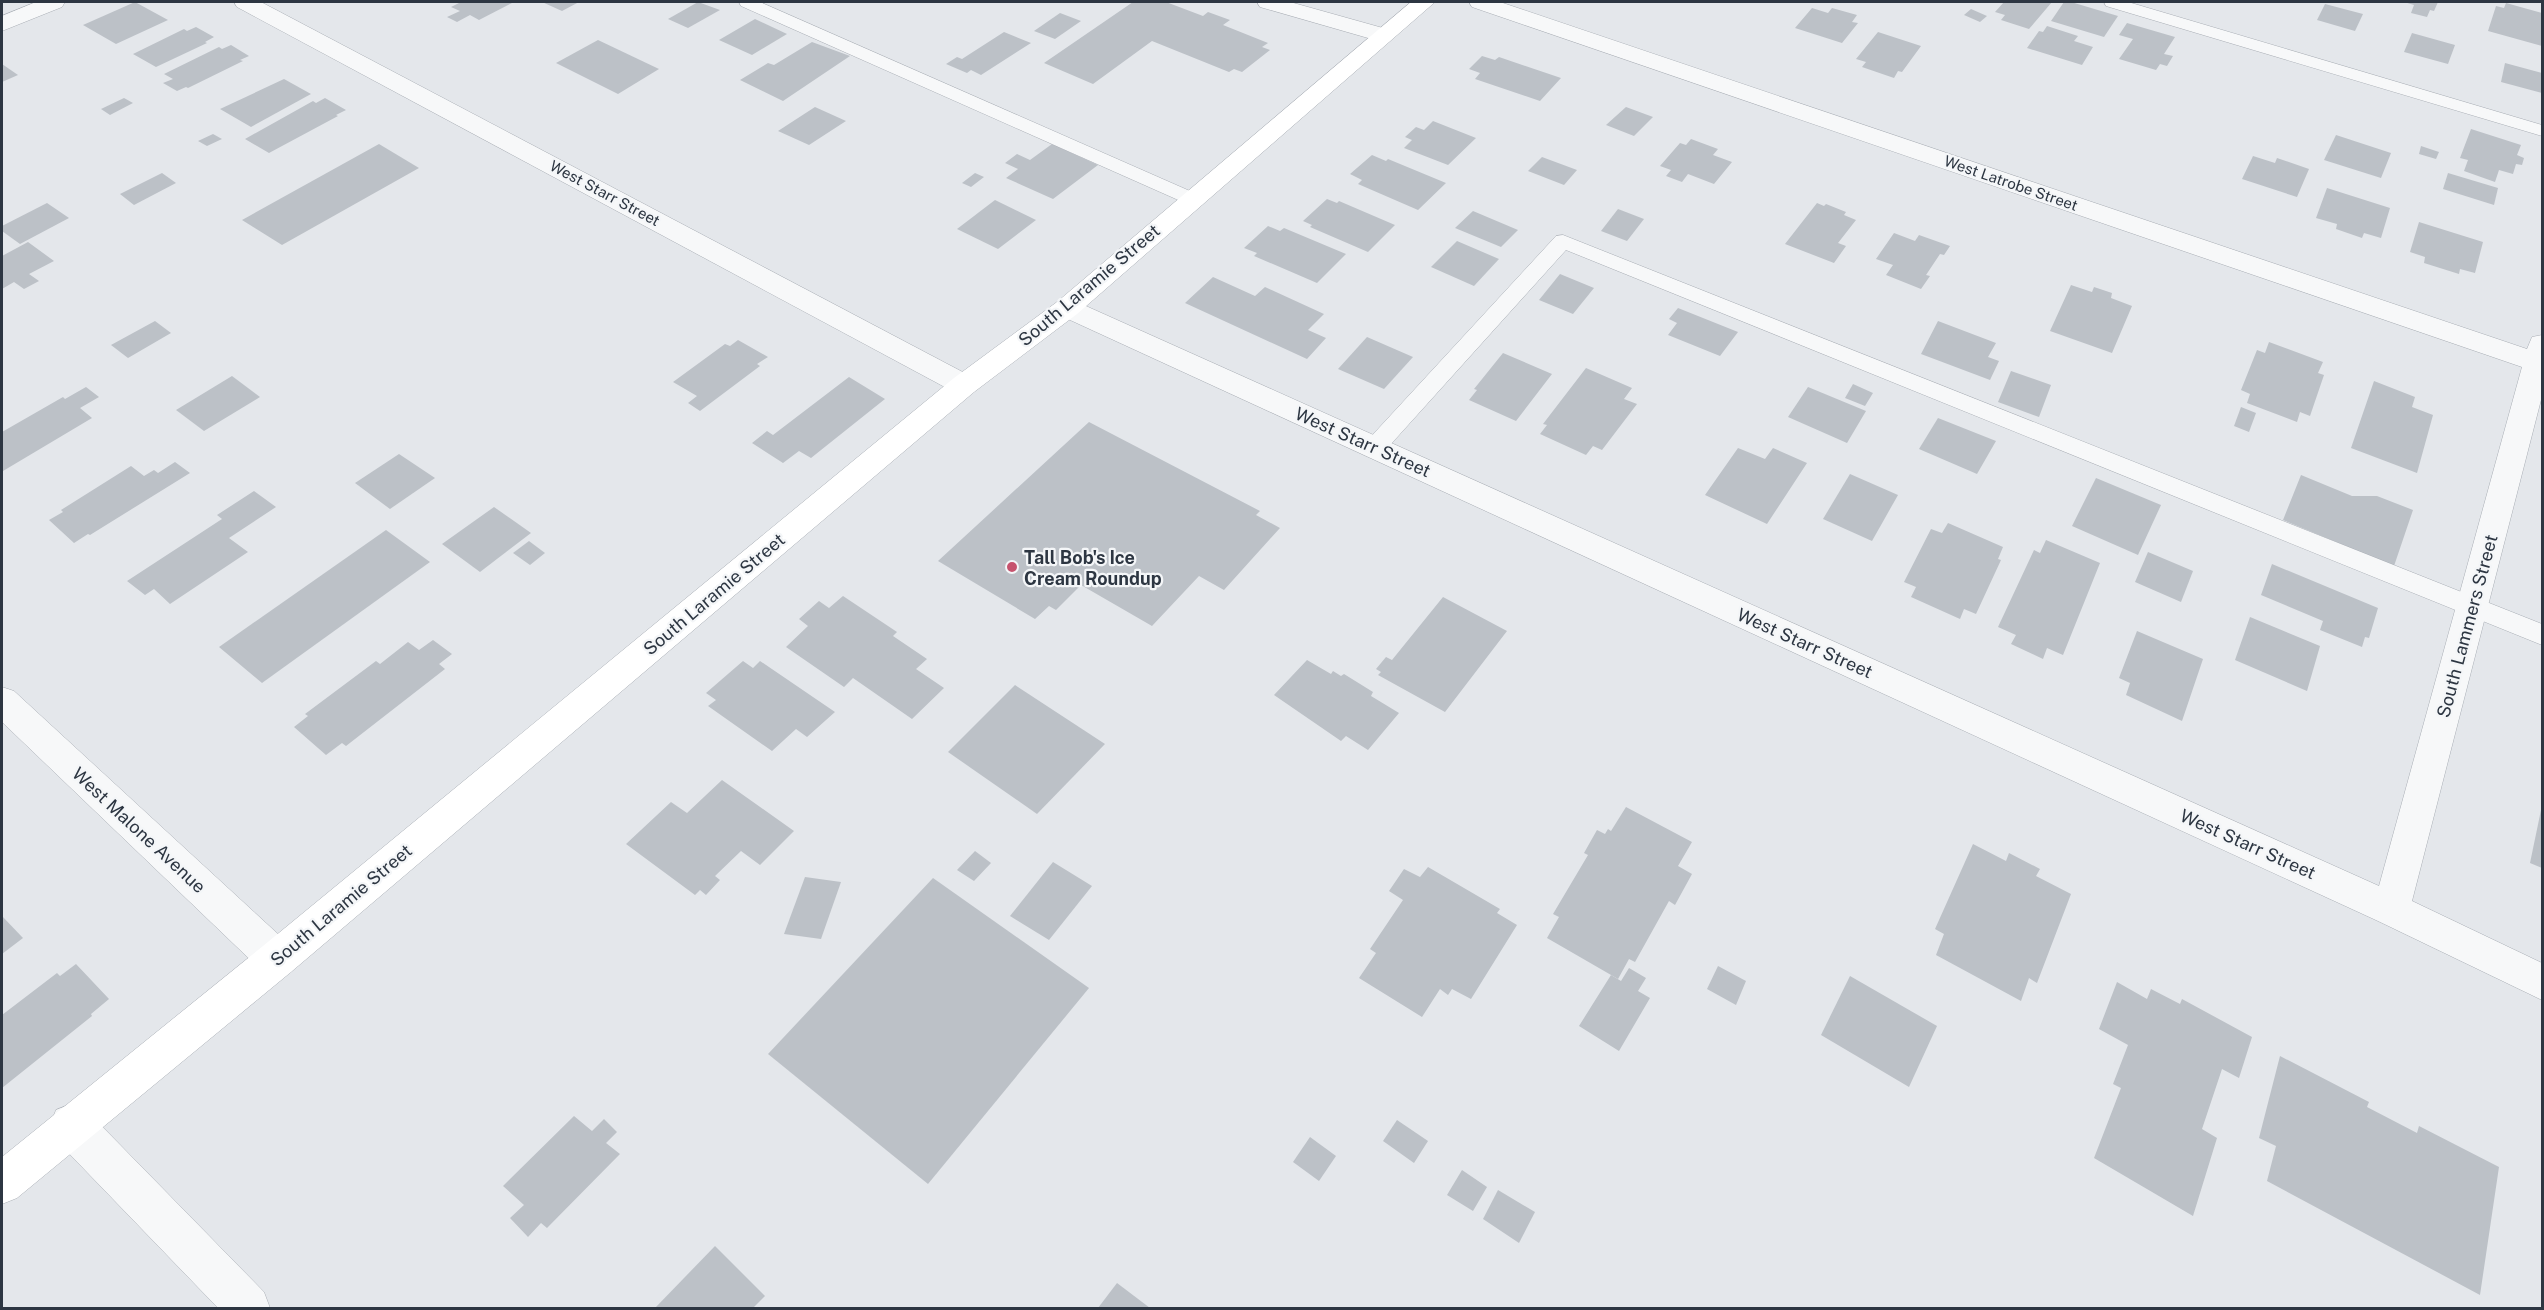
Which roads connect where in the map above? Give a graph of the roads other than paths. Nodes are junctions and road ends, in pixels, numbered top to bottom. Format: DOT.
graph roads {
  1 [pos="54,2"];
  2 [pos="245,2"];
  3 [pos="747,2"];
  4 [pos="1268,2"];
  5 [pos="1424,2"];
  6 [pos="1480,2"];
  7 [pos="2112,2"];
  8 [pos="2,24"];
  9 [pos="1382,35"];
  10 [pos="2542,131"];
  11 [pos="1192,199"];
  12 [pos="1067,308"];
  13 [pos="2541,357"];
  14 [pos="964,385"];
  15 [pos="1374,448"];
  16 [pos="2472,606"];
  17 [pos="2542,634"];
  18 [pos="2,701"];
  19 [pos="2391,909"];
  20 [pos="277,959"];
  21 [pos="2542,982"];
  22 [pos="71,1125"];
  23 [pos="2,1183"];
  24 [pos="248,1308"];
  1 -- 8 [label="street"];
  2 -- 14 [label="street, West Starr Street"];
  3 -- 11 [label="lane"];
  4 -- 9 [label="street"];
  5 -- 9 [label="street, South Laramie Street"];
  6 -- 13 [label="street, West Latrobe Street"];
  7 -- 10 [label="lane"];
  9 -- 11 [label="street, South Laramie Street"];
  11 -- 12 [label="street, South Laramie Street"];
  12 -- 14 [label="street, South Laramie Street"];
  12 -- 15 [label="street, West Starr Street"];
  13 -- 16 [label="street, South Lammers Street"];
  14 -- 20 [label="street, South Laramie Street"];
  15 -- 16 [label="lane"];
  15 -- 19 [label="street, West Starr Street"];
  16 -- 17 [label="lane"];
  16 -- 19 [label="street, South Lammers Street"];
  18 -- 20 [label="street, West Malone Avenue"];
  19 -- 21 [label="street, West Starr Street"];
  20 -- 22 [label="street, South Laramie Street"];
  22 -- 23 [label="street, South Laramie Street"];
  22 -- 24 [label="street"];
}
